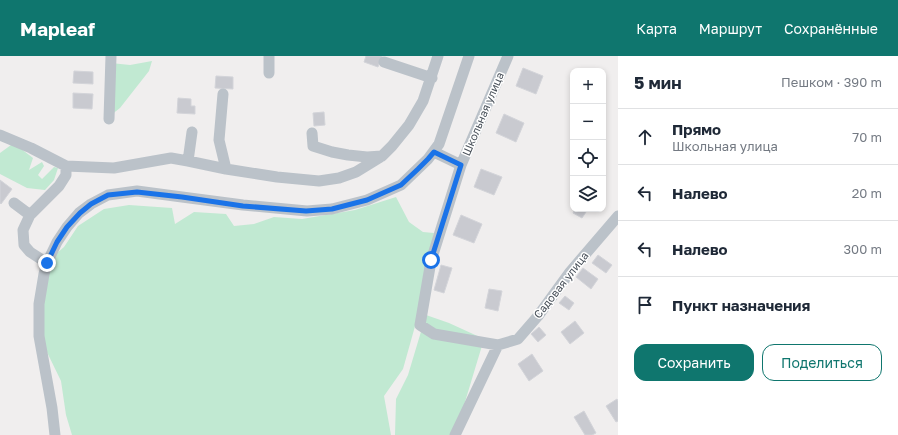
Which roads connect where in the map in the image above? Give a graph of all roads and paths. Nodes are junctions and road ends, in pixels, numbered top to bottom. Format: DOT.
graph roads {
  1 [pos="111,56"];
  2 [pos="269,56"];
  3 [pos="438,56"];
  4 [pos="469,56"];
  5 [pos="508,56"];
  6 [pos="384,62"];
  7 [pos="269,73"];
  8 [pos="432,78"];
  9 [pos="223,94"];
  10 [pos="109,119"];
  11 [pos="192,132"];
  12 [pos="312,133"];
  13 [pos="0,135"];
  14 [pos="434,152"];
  15 [pos="382,156"];
  16 [pos="188,161"];
  17 [pos="461,165"];
  18 [pos="66,166"];
  19 [pos="226,169"];
  20 [pos="14,203"];
  21 [pos="30,215"];
  22 [pos="618,216"];
  23 [pos="47,263"];
  24 [pos="498,345"];
  25 [pos="55,435"];
  26 [pos="455,435"];
  1 -- 10 [label="street"];
  2 -- 7 [label="street"];
  3 -- 8 [label="street"];
  4 -- 14 [label="street"];
  5 -- 17 [label="street, Школьная улица"];
  6 -- 8 [label="street"];
  8 -- 15 [label="street"];
  9 -- 19 [label="street"];
  11 -- 16 [label="street"];
  12 -- 15 [label="street"];
  13 -- 18 [label="street"];
  14 -- 17 [label="street"];
  14 -- 23 [label="street"];
  15 -- 19 [label="street"];
  16 -- 18 [label="street"];
  16 -- 19 [label="street"];
  17 -- 24 [label="street, Школьная улица"];
  18 -- 21 [label="street"];
  20 -- 21 [label="street"];
  21 -- 23 [label="street"];
  22 -- 24 [label="street, Садовая улица"];
  23 -- 25 [label="street"];
  24 -- 26 [label="street"];
}
